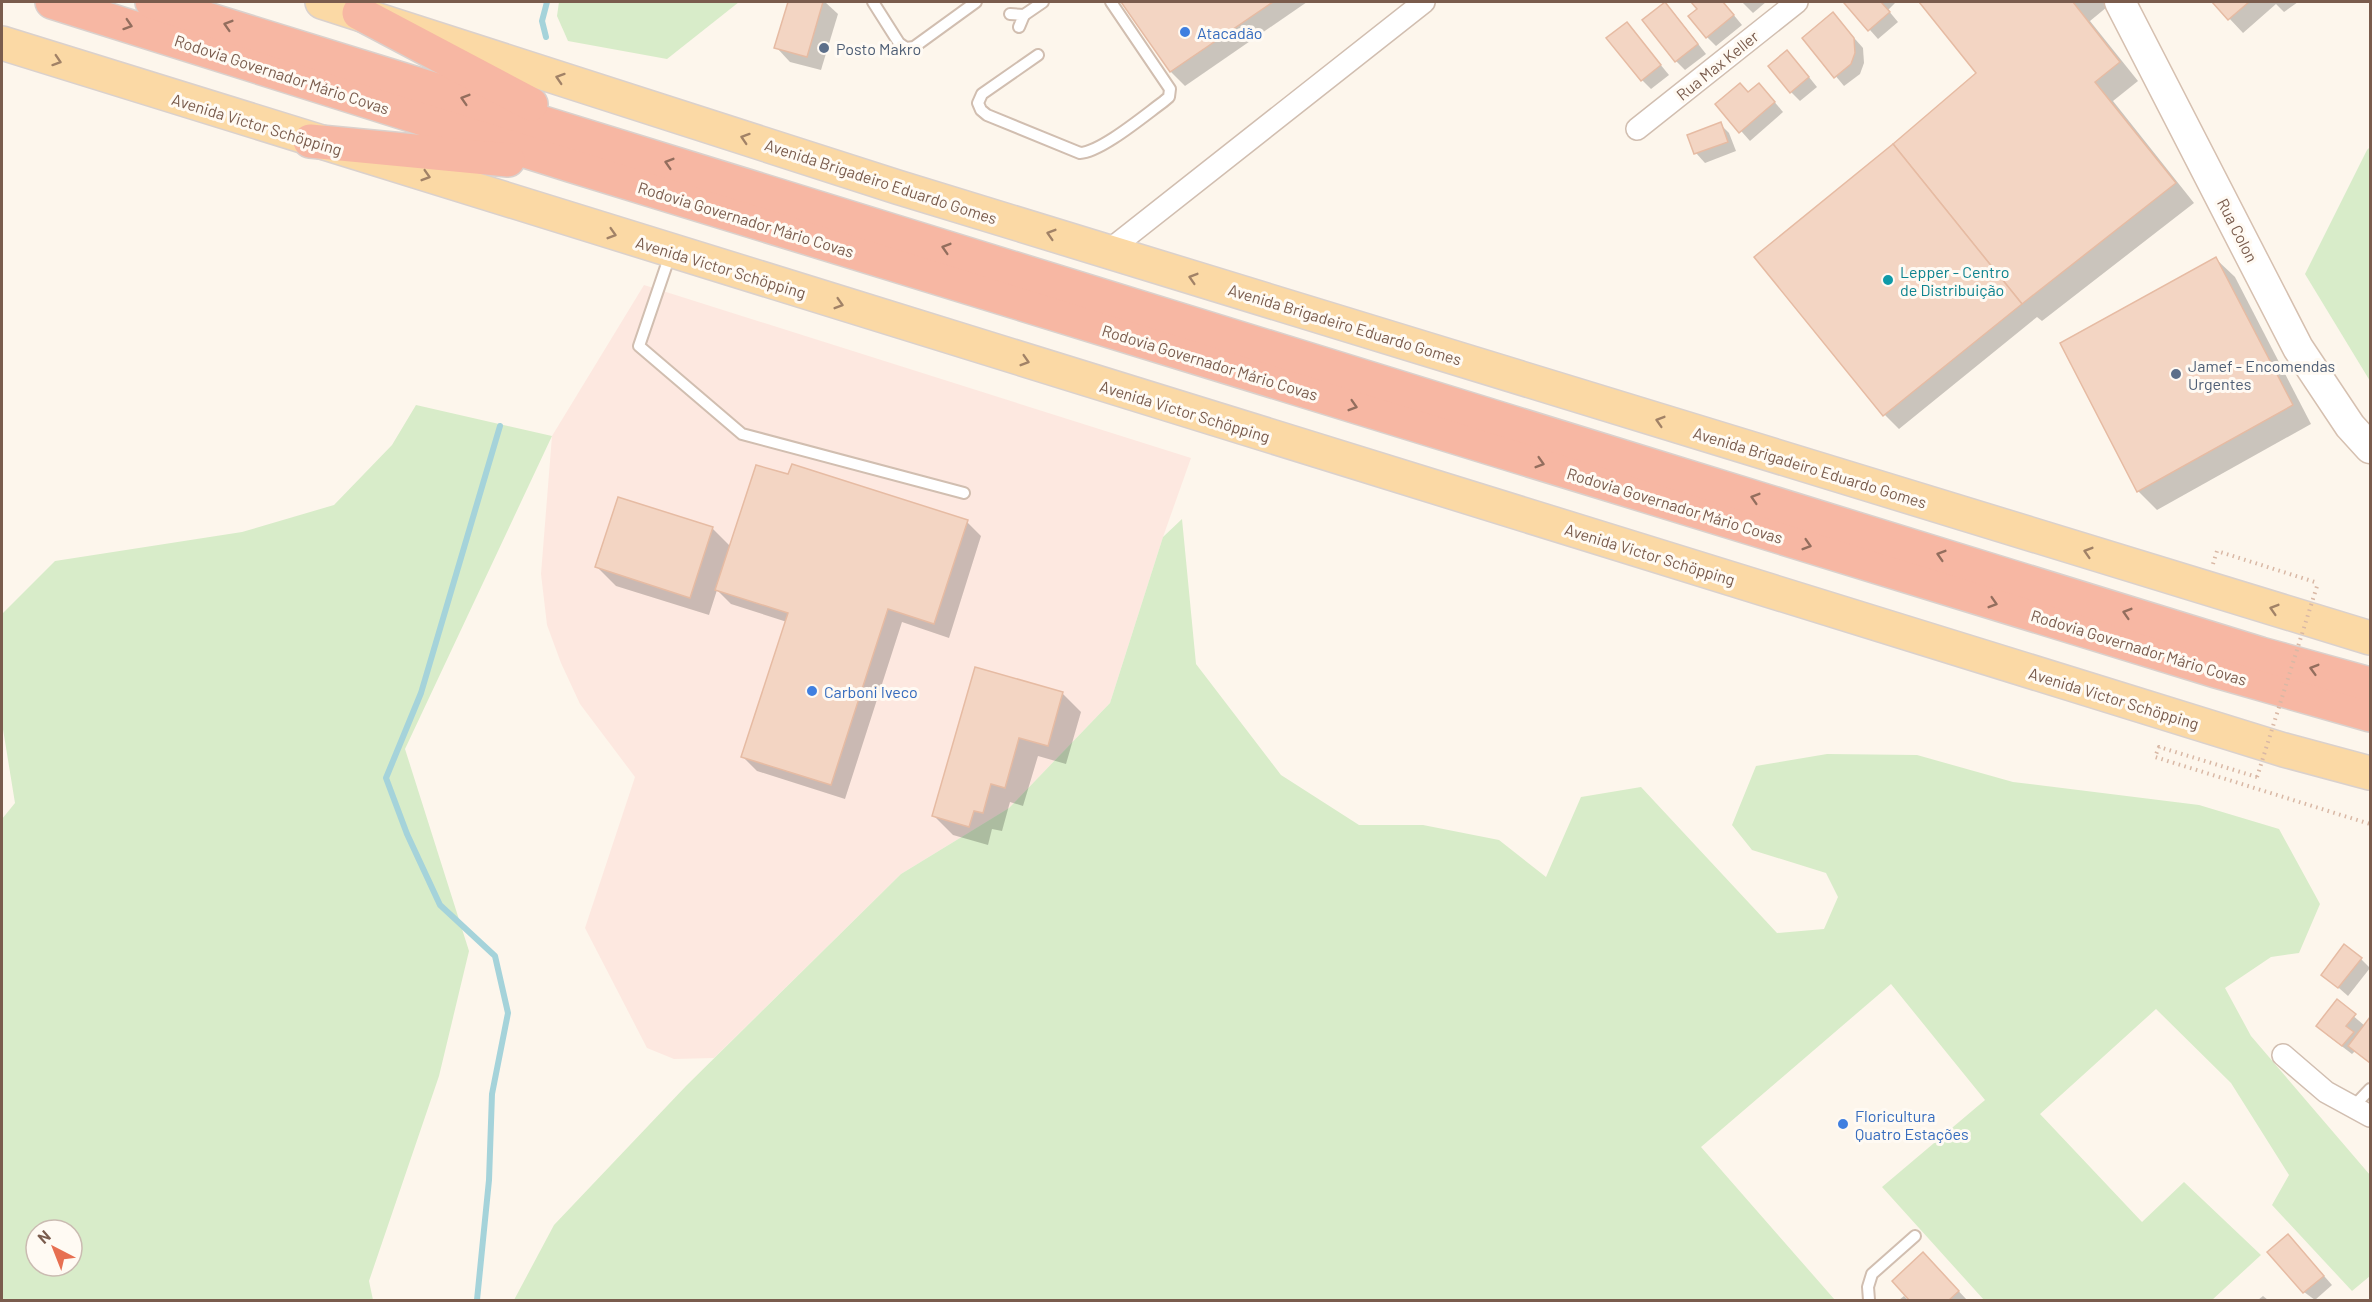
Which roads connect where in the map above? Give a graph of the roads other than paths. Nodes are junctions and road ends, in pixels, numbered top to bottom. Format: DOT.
graph roads {
  1 [pos="52,2"];
  2 [pos="152,2"];
  3 [pos="322,2"];
  4 [pos="873,2"];
  5 [pos="975,2"];
  6 [pos="1043,2"];
  7 [pos="1111,2"];
  8 [pos="1424,2"];
  9 [pos="1797,2"];
  10 [pos="2120,2"];
  11 [pos="359,13"];
  12 [pos="1010,14"];
  13 [pos="1024,15"];
  14 [pos="1019,27"];
  15 [pos="2,43"];
  16 [pos="1038,56"];
  17 [pos="1638,129"];
  18 [pos="310,141"];
  19 [pos="601,142"];
  20 [pos="573,166"];
  21 [pos="671,252"];
  22 [pos="1107,252"];
  23 [pos="2370,448"];
  24 [pos="964,493"];
  25 [pos="2370,638"];
  26 [pos="2370,684"];
  27 [pos="2370,715"];
  28 [pos="2370,773"];
  29 [pos="2283,1055"];
  30 [pos="2370,1089"];
  31 [pos="2362,1112"];
  32 [pos="1915,1236"];
  33 [pos="1869,1300"];
  1 -- 20 [label="highway, Rodovia Governador Mário Covas, one-way"];
  19 -- 2 [label="highway, Rodovia Governador Mário Covas, one-way"];
  3 -- 11 [label="main road, Avenida Brigadeiro Eduardo Gomes"];
  4 -- 5 [label="lane"];
  6 -- 13 [label="lane"];
  7 -- 16 [label="lane"];
  8 -- 22 [label="street"];
  9 -- 17 [label="street, Rua Max Keller"];
  10 -- 23 [label="street, Rua Colon"];
  11 -- 19 [label="highway"];
  22 -- 11 [label="main road, Avenida Brigadeiro Eduardo Gomes, one-way"];
  12 -- 13 [label="lane"];
  13 -- 14 [label="lane"];
  15 -- 18 [label="main road, Avenida Victor Schöpping, one-way"];
  18 -- 20 [label="highway"];
  18 -- 21 [label="main road, Avenida Victor Schöpping, one-way"];
  26 -- 19 [label="highway, Rodovia Governador Mário Covas, one-way"];
  20 -- 27 [label="highway, Rodovia Governador Mário Covas, one-way"];
  21 -- 24 [label="lane"];
  21 -- 28 [label="main road, Avenida Victor Schöpping, one-way"];
  25 -- 22 [label="main road, Avenida Brigadeiro Eduardo Gomes, one-way"];
  29 -- 31 [label="street"];
  30 -- 31 [label="lane"];
  32 -- 33 [label="lane"];
}
